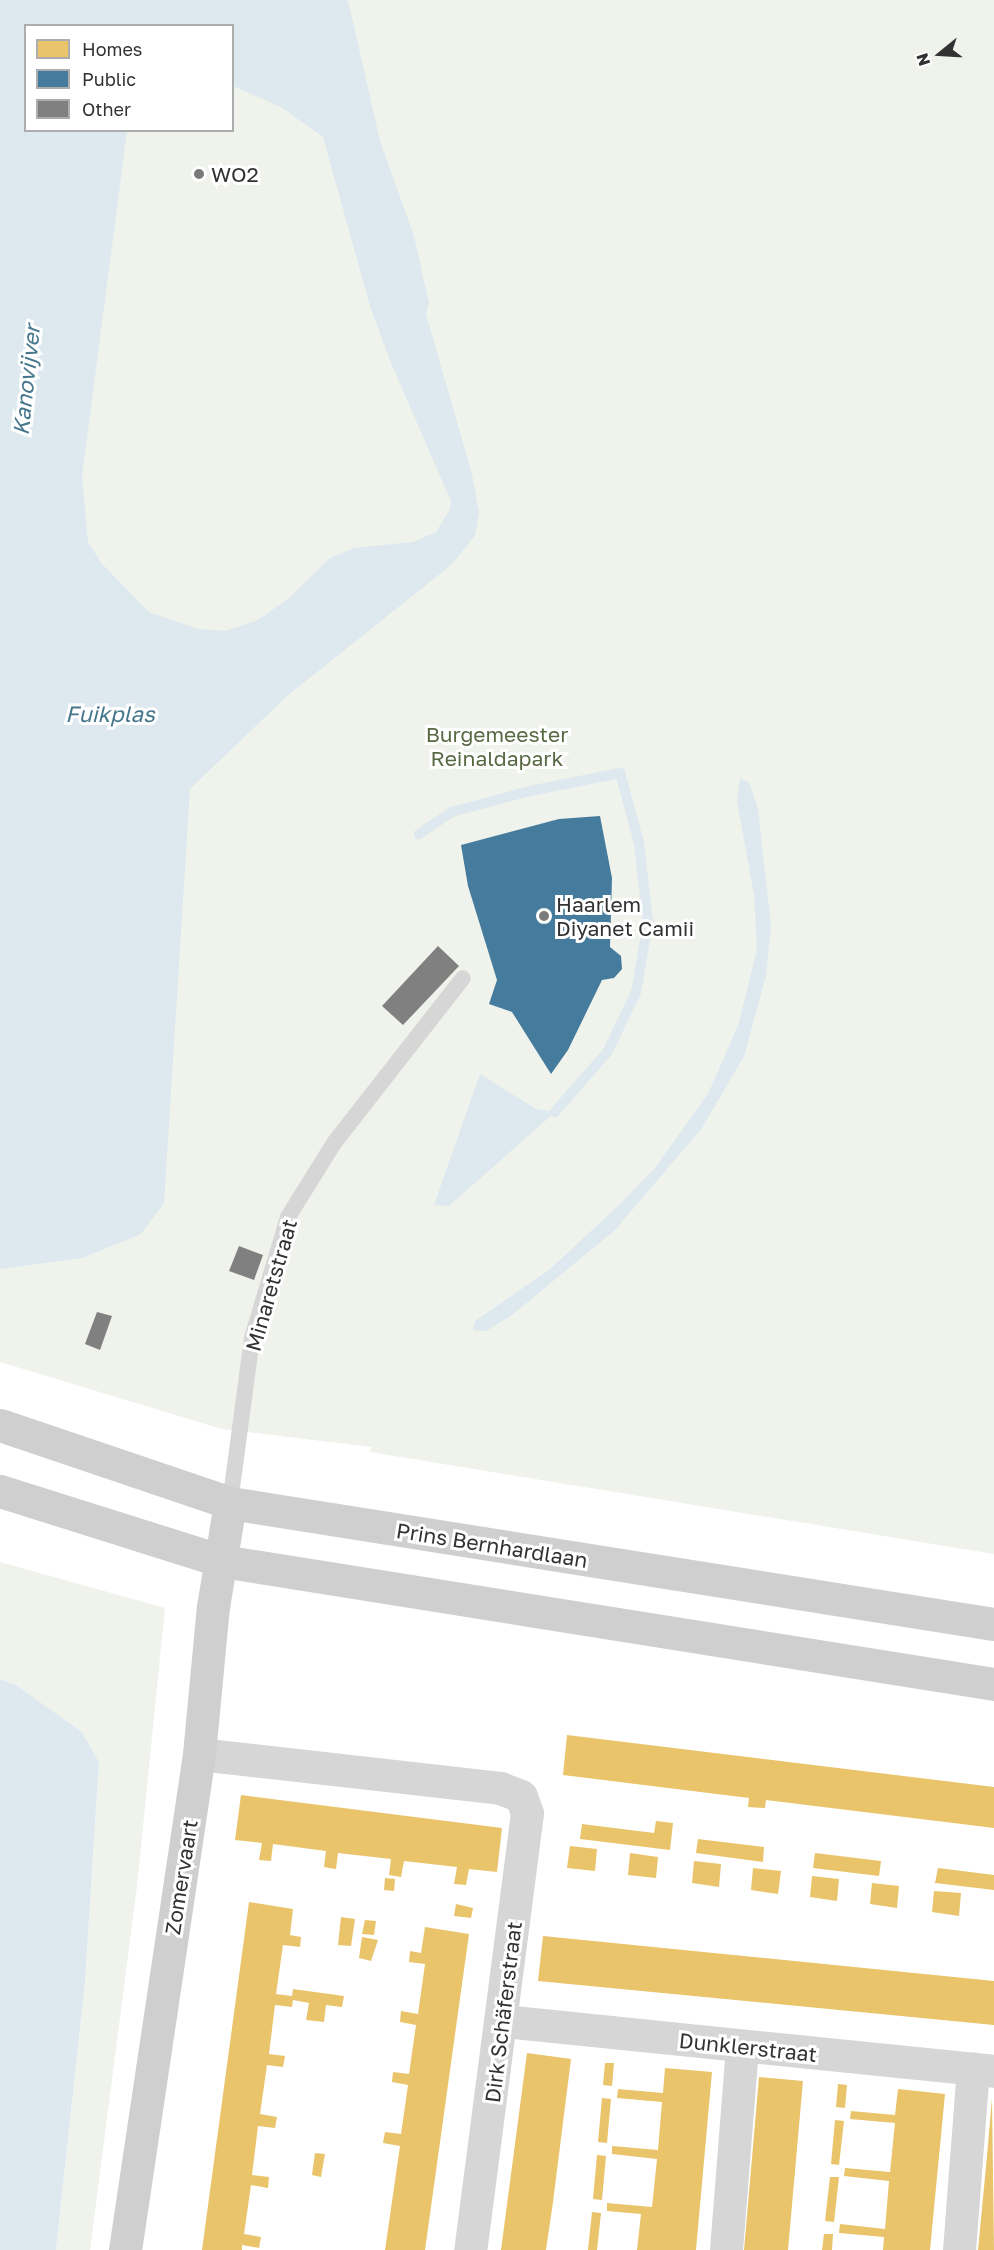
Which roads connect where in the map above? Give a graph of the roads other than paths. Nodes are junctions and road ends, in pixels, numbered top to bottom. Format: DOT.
graph roads {
  1 [pos="462,978"];
  2 [pos="0,1425"];
  3 [pos="0,1491"];
  4 [pos="230,1503"];
  5 [pos="222,1561"];
  6 [pos="994,1624"];
  7 [pos="994,1684"];
  8 [pos="199,1754"];
  9 [pos="503,2021"];
  10 [pos="742,2047"];
  11 [pos="984,2070"];
  12 [pos="125,2250"];
  13 [pos="470,2250"];
  14 [pos="726,2250"];
  15 [pos="959,2250"];
  1 -- 4 [label="lane, Minaretstraat"];
  2 -- 4 [label="main road, Prins Bernhardlaan"];
  3 -- 5 [label="main road"];
  4 -- 5 [label="main road, Zomervaart"];
  4 -- 6 [label="main road, Prins Bernhardlaan"];
  5 -- 7 [label="main road"];
  5 -- 8 [label="main road, Zomervaart"];
  8 -- 9 [label="street, Dirk Schäferstraat"];
  8 -- 12 [label="main road, Zomervaart"];
  9 -- 10 [label="street, Dunklerstraat"];
  9 -- 13 [label="street, Dirk Schäferstraat"];
  10 -- 11 [label="street, Dunklerstraat"];
  10 -- 14 [label="street"];
  11 -- 15 [label="street"];
}
